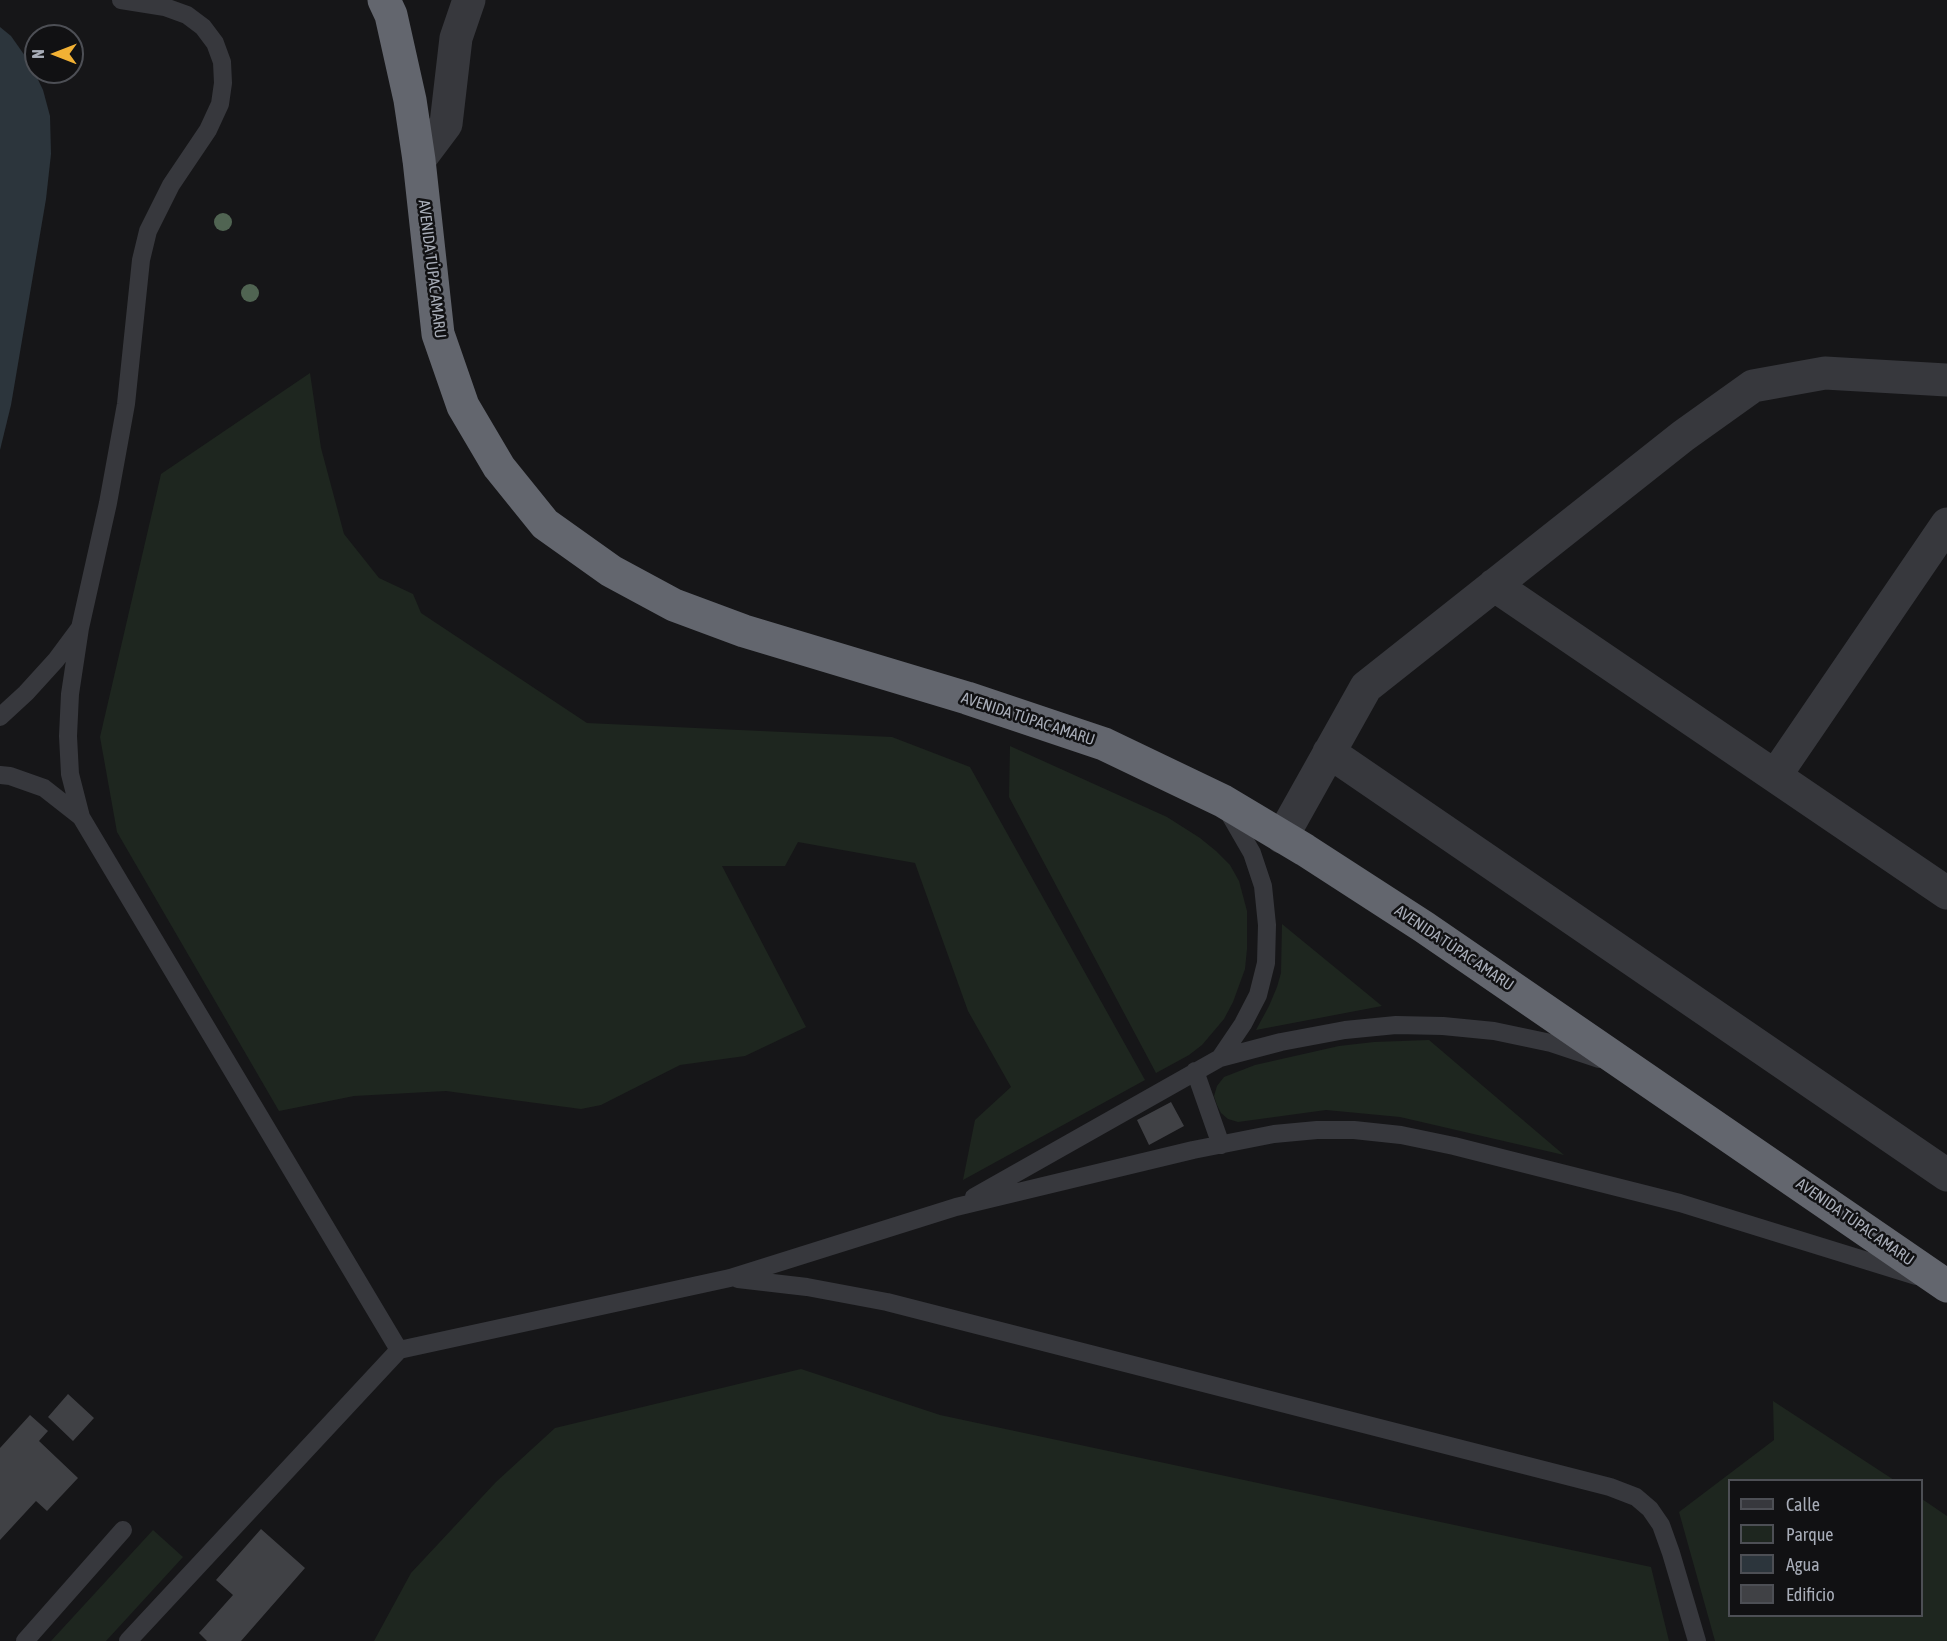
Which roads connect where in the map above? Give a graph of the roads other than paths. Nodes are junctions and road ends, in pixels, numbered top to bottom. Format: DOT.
graph roads {
  1 [pos="121,0"];
  2 [pos="384,0"];
  3 [pos="469,0"];
  4 [pos="419,160"];
  5 [pos="1947,380"];
  6 [pos="1947,524"];
  7 [pos="1494,585"];
  8 [pos="80,628"];
  9 [pos="0,717"];
  10 [pos="1329,752"];
  11 [pos="0,775"];
  12 [pos="1775,776"];
  13 [pos="1222,801"];
  14 [pos="81,817"];
  15 [pos="1282,837"];
  16 [pos="1945,887"];
  17 [pos="1220,1058"];
  18 [pos="1195,1071"];
  19 [pos="1635,1071"];
  20 [pos="1221,1144"];
  21 [pos="1947,1175"];
  22 [pos="956,1207"];
  23 [pos="730,1278"];
  24 [pos="1946,1286"];
  25 [pos="399,1350"];
  26 [pos="123,1530"];
  27 [pos="25,1641"];
  28 [pos="128,1641"];
  29 [pos="1697,1641"];
  1 -- 8 [label="lane"];
  2 -- 4 [label="highway, AVENIDA TÚPAC AMARU"];
  3 -- 4 [label="street"];
  4 -- 13 [label="highway, AVENIDA TÚPAC AMARU"];
  5 -- 7 [label="street"];
  6 -- 12 [label="street"];
  7 -- 10 [label="street"];
  7 -- 12 [label="street"];
  8 -- 9 [label="lane"];
  8 -- 14 [label="lane"];
  10 -- 15 [label="street"];
  10 -- 21 [label="street"];
  11 -- 14 [label="lane"];
  12 -- 16 [label="street"];
  13 -- 15 [label="highway, AVENIDA TÚPAC AMARU"];
  13 -- 17 [label="lane"];
  14 -- 25 [label="lane"];
  15 -- 19 [label="highway, AVENIDA TÚPAC AMARU"];
  17 -- 18 [label="lane"];
  17 -- 19 [label="lane"];
  18 -- 20 [label="lane"];
  18 -- 22 [label="lane"];
  19 -- 24 [label="highway, AVENIDA TÚPAC AMARU"];
  20 -- 22 [label="lane"];
  20 -- 24 [label="lane"];
  22 -- 23 [label="lane"];
  23 -- 25 [label="lane"];
  23 -- 29 [label="lane"];
  25 -- 28 [label="lane"];
  26 -- 27 [label="lane"];
}
